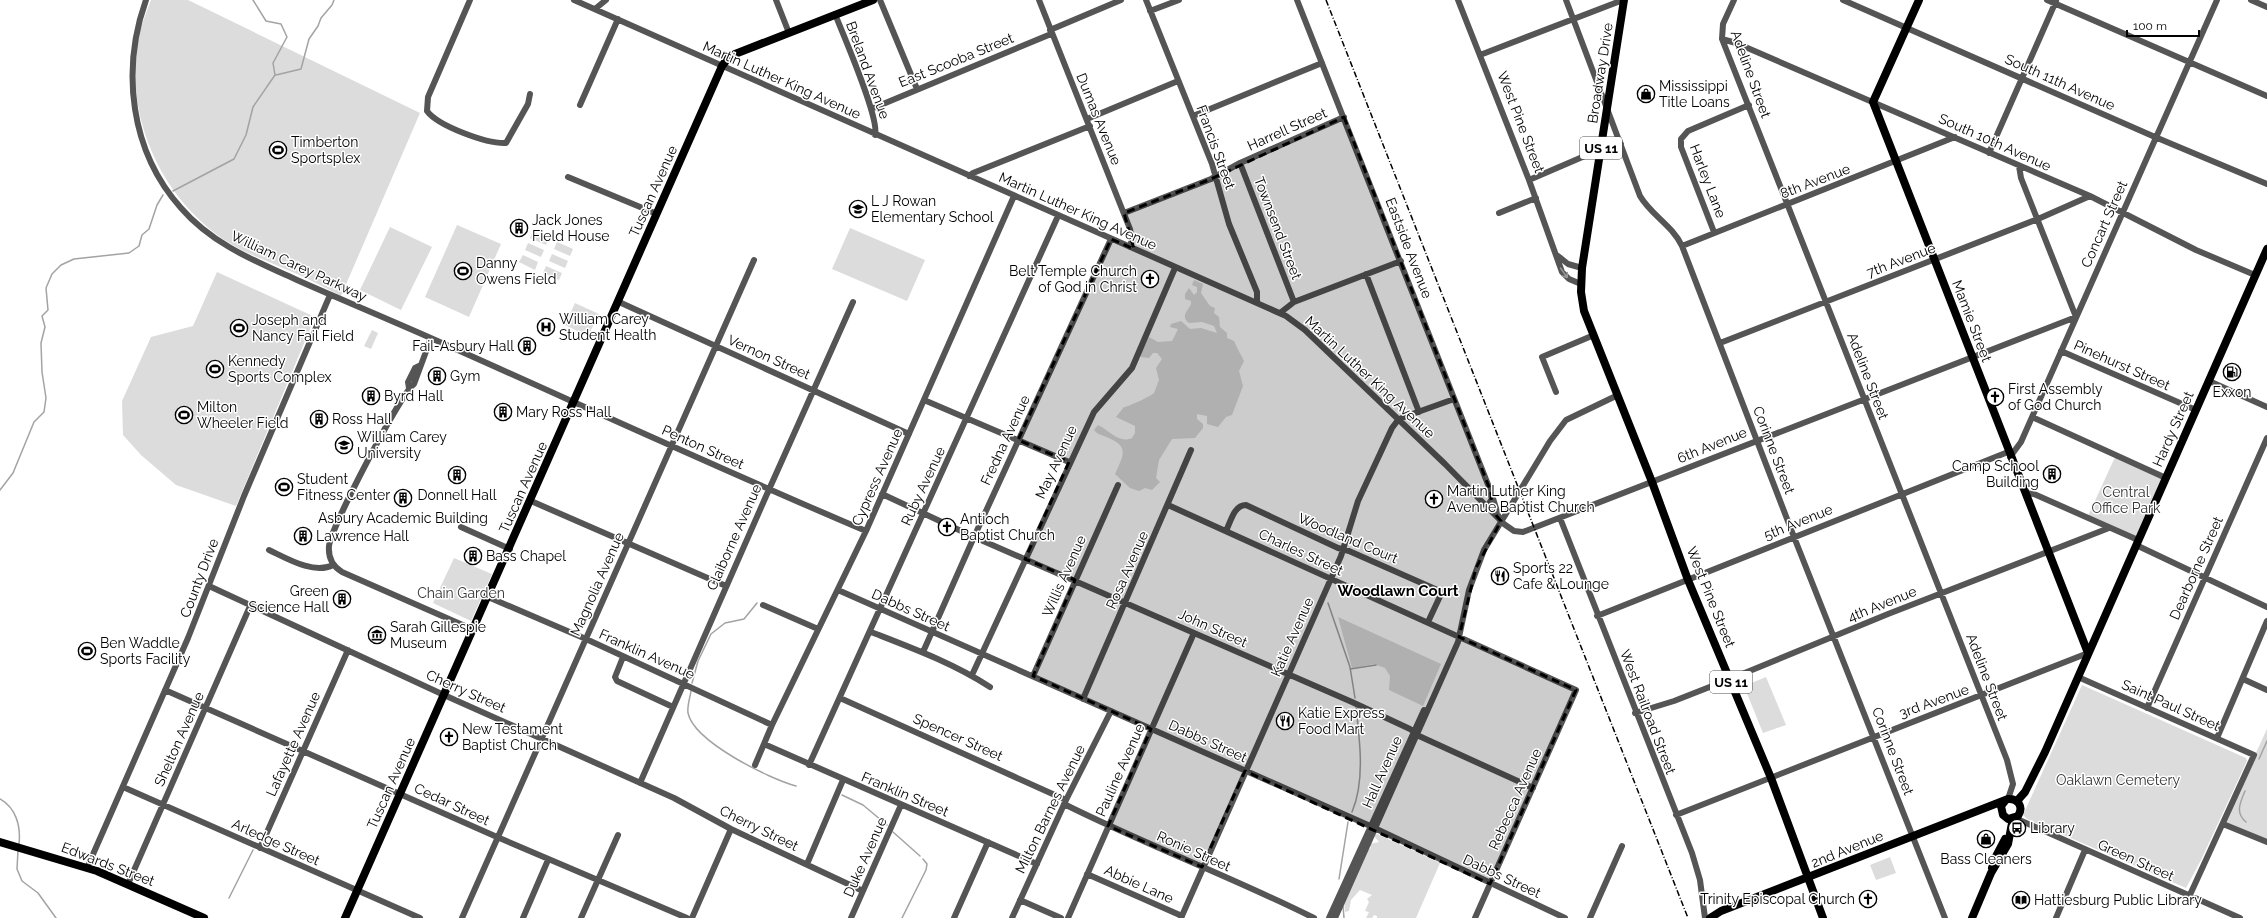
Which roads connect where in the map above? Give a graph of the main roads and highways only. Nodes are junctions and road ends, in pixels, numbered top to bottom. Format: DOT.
graph roads {
  1 [pos="873,0"];
  2 [pos="1624,0"];
  3 [pos="1920,0"];
  4 [pos="2267,249"];
  5 [pos="1582,268"];
  6 [pos="2088,653"];
  7 [pos="2045,752"];
  8 [pos="2007,802"];
  9 [pos="2016,816"];
  10 [pos="4,843"];
  11 [pos="1808,878"];
  12 [pos="204,918"];
  13 [pos="345,918"];
  14 [pos="1710,918"];
  15 [pos="1823,918"];
  16 [pos="1972,918"];
  1 -- 13 [label="main road, Tuscan Avenue"];
  2 -- 5 [label="main road, Broadway Drive / US 11"];
  3 -- 6 [label="main road, Mamie Street"];
  4 -- 6 [label="main road, Hardy Street"];
  5 -- 11 [label="main road, West Pine Street / US 11"];
  6 -- 7 [label="main road, Hardy Street"];
  7 -- 8 [label="main road, Hardy Street"];
  7 -- 9 [label="main road, Hardy Street"];
  8 -- 9 [label="main road"];
  8 -- 9 [label="main road"];
  8 -- 11 [label="main road, 2nd Avenue"];
  9 -- 16 [label="main road, Hardy Street"];
  10 -- 12 [label="main road, Edwards Street"];
  11 -- 14 [label="main road, 2nd Avenue"];
  11 -- 15 [label="main road, West Pine Street / US 11"];
}
